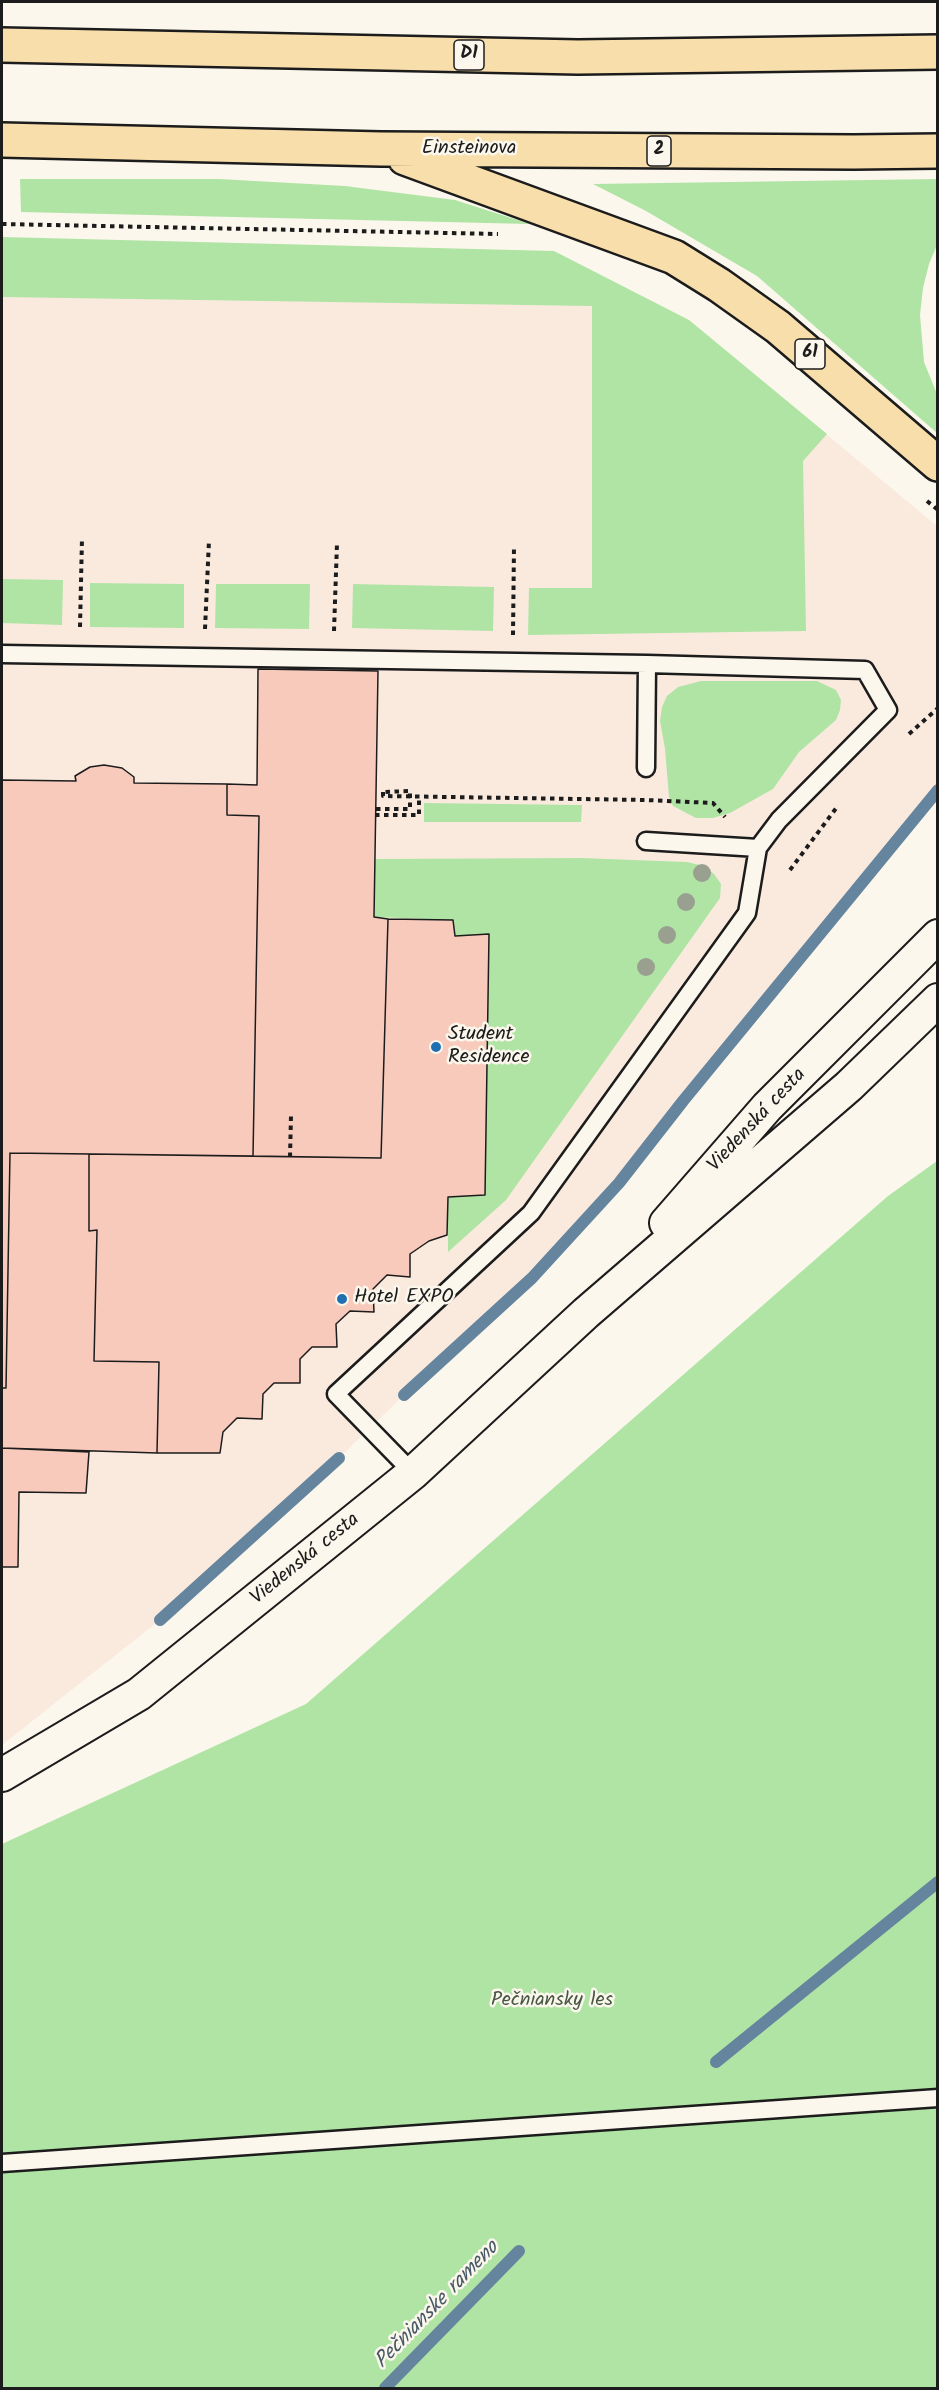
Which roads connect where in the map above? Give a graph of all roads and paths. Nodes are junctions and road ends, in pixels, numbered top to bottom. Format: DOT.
graph roads {
  1 [pos="2,45"];
  2 [pos="938,52"];
  3 [pos="2,140"];
  4 [pos="381,149"];
  5 [pos="938,151"];
  6 [pos="2,224"];
  7 [pos="505,234"];
  8 [pos="938,464"];
  9 [pos="920,495"];
  10 [pos="938,510"];
  11 [pos="82,538"];
  12 [pos="209,540"];
  13 [pos="338,543"];
  14 [pos="514,546"];
  15 [pos="2,654"];
  16 [pos="79,655"];
  17 [pos="204,657"];
  18 [pos="333,659"];
  19 [pos="513,662"];
  20 [pos="647,664"];
  21 [pos="938,708"];
  22 [pos="903,741"];
  23 [pos="646,768"];
  24 [pos="419,796"];
  25 [pos="843,798"];
  26 [pos="376,809"];
  27 [pos="375,815"];
  28 [pos="728,820"];
  29 [pos="646,841"];
  30 [pos="758,848"];
  31 [pos="790,870"];
  32 [pos="938,936"];
  33 [pos="938,1000"];
  34 [pos="291,1116"];
  35 [pos="290,1157"];
  36 [pos="586,1313"];
  37 [pos="413,1473"];
  38 [pos="2,1775"];
  39 [pos="938,2098"];
  40 [pos="2,2163"];
  1 -- 2 [label="main road, D1"];
  3 -- 4 [label="main road, Einsteinova / 2"];
  4 -- 5 [label="main road, Einsteinova / 2"];
  4 -- 8 [label="main road, 61"];
  6 -- 7 [label="path"];
  9 -- 10 [label="path"];
  11 -- 16 [label="path"];
  12 -- 17 [label="path"];
  13 -- 18 [label="path"];
  14 -- 19 [label="path"];
  15 -- 16 [label="lane"];
  16 -- 17 [label="lane"];
  17 -- 18 [label="lane"];
  18 -- 19 [label="lane"];
  19 -- 20 [label="lane"];
  20 -- 23 [label="lane"];
  20 -- 30 [label="lane"];
  21 -- 22 [label="path"];
  24 -- 26 [label="path"];
  24 -- 27 [label="path"];
  24 -- 28 [label="path"];
  25 -- 31 [label="path"];
  29 -- 30 [label="lane"];
  30 -- 37 [label="lane"];
  32 -- 36 [label="street, Viedenská cesta"];
  33 -- 36 [label="street, Viedenská cesta"];
  34 -- 35 [label="path"];
  36 -- 37 [label="street, Viedenská cesta"];
  37 -- 38 [label="street, Viedenská cesta"];
  39 -- 40 [label="lane"];
}
